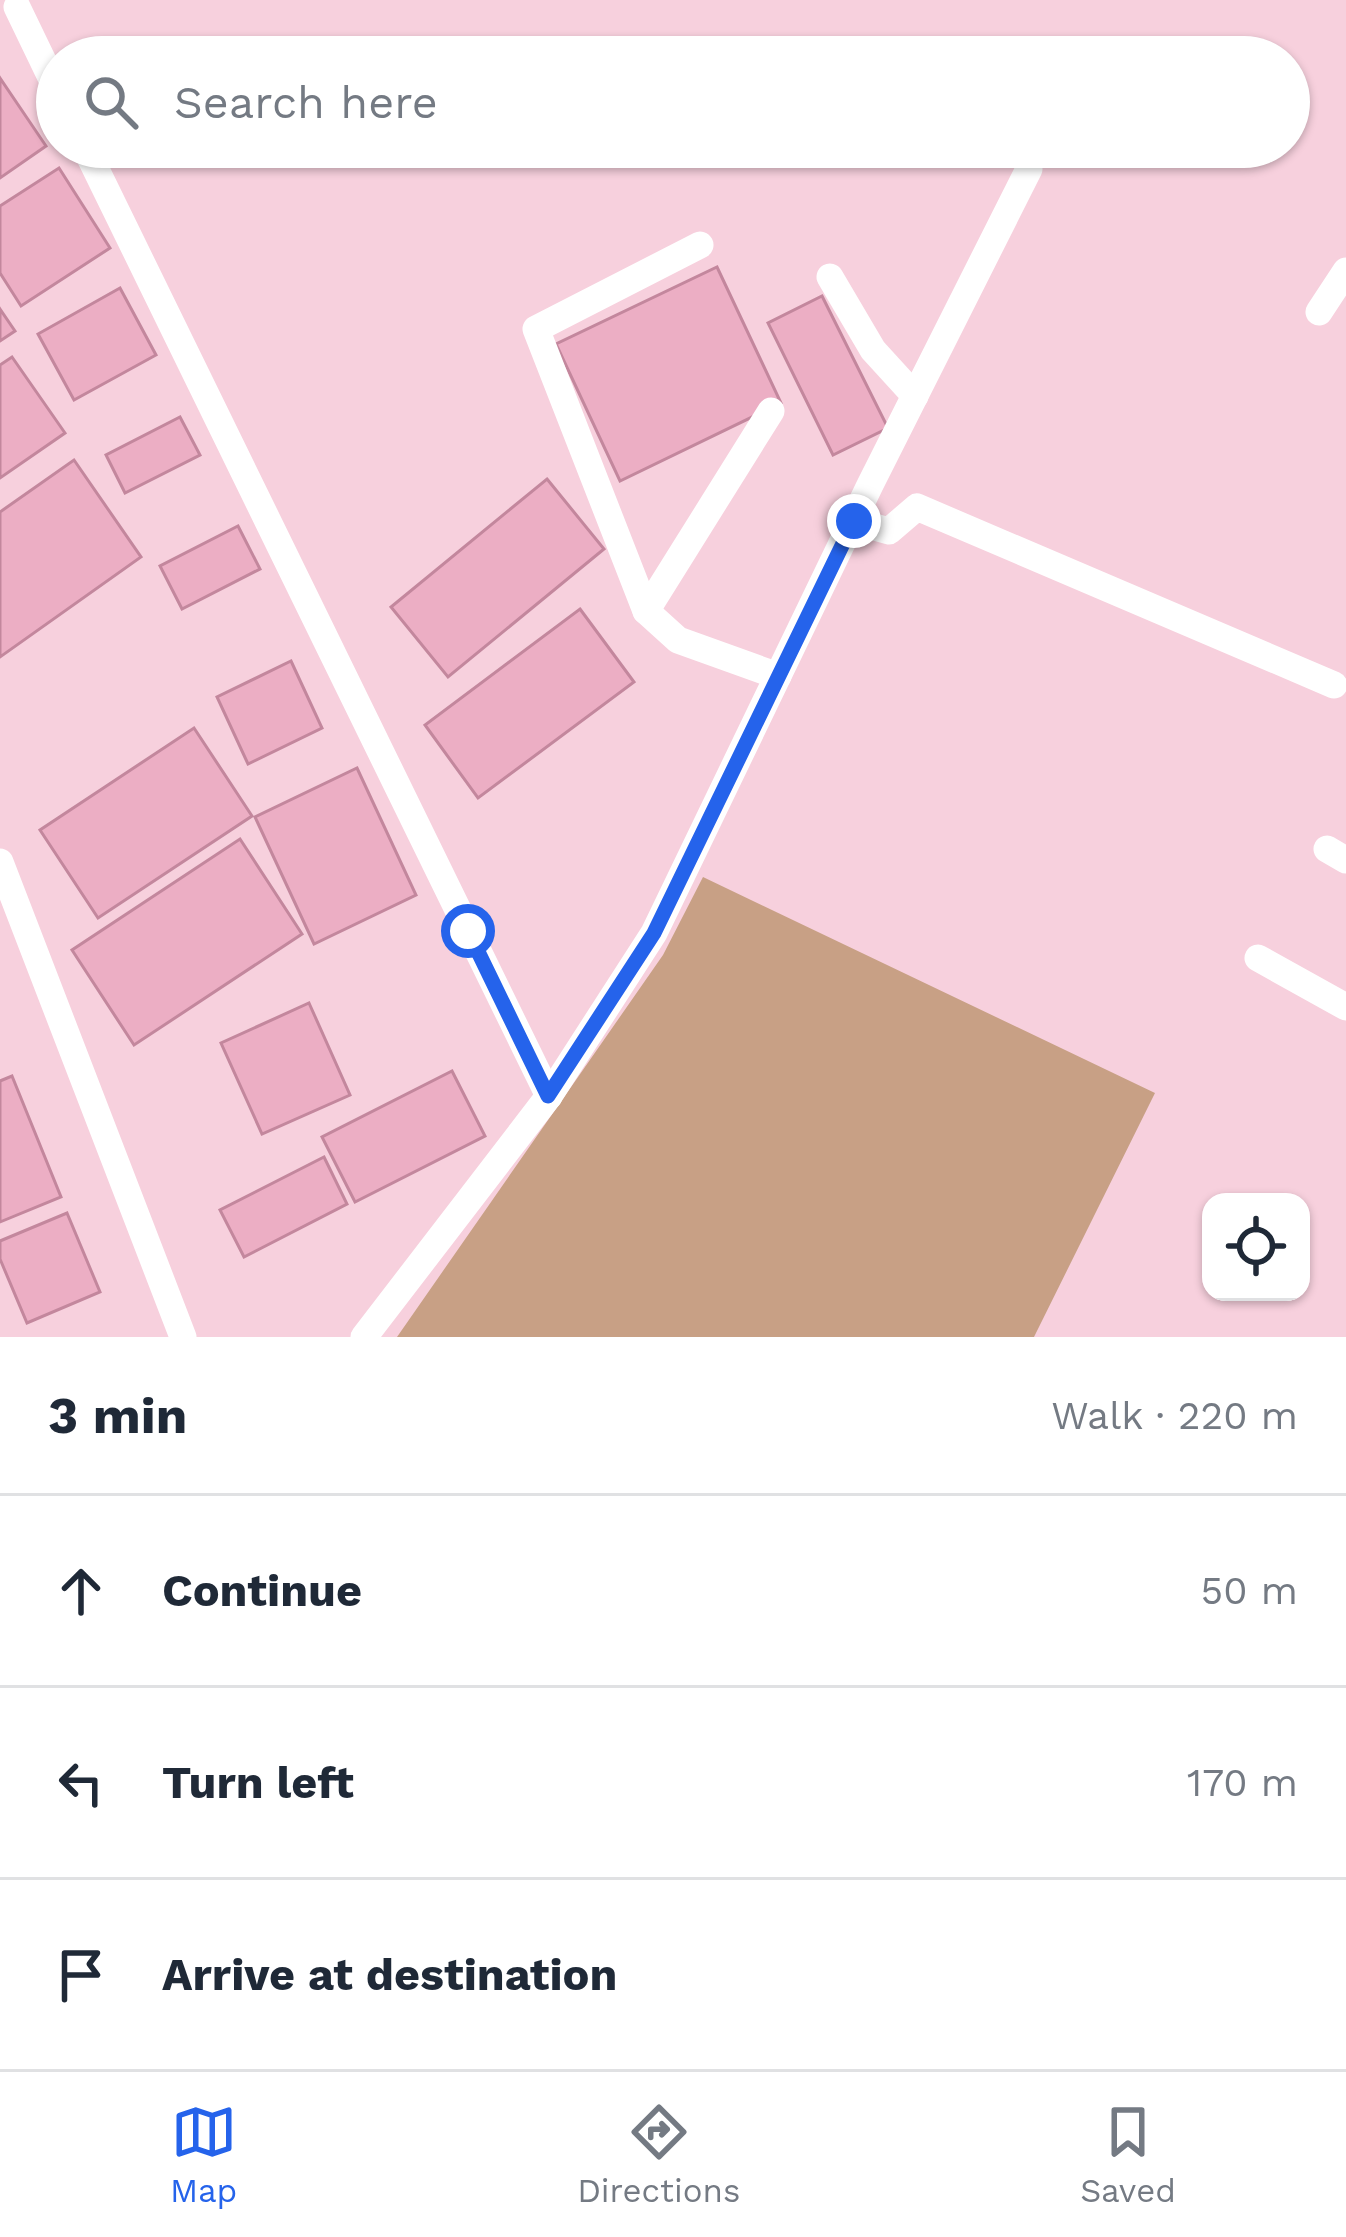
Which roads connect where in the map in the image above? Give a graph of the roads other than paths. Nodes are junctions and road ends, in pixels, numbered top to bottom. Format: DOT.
graph roads {
  1 [pos="16,7"];
  2 [pos="36,47"];
  3 [pos="95,168"];
  4 [pos="1029,169"];
  5 [pos="700,245"];
  6 [pos="1346,271"];
  7 [pos="830,277"];
  8 [pos="1319,312"];
  9 [pos="915,396"];
  10 [pos="771,411"];
  11 [pos="854,521"];
  12 [pos="646,611"];
  13 [pos="778,676"];
  14 [pos="1334,685"];
  15 [pos="0,862"];
  16 [pos="1258,958"];
  17 [pos="1346,1007"];
  18 [pos="548,1096"];
  19 [pos="183,1337"];
  20 [pos="364,1337"];
  1 -- 2 [label="street"];
  3 -- 18 [label="street"];
  4 -- 9 [label="street"];
  5 -- 12 [label="street"];
  6 -- 8 [label="street"];
  7 -- 9 [label="street"];
  9 -- 11 [label="street"];
  10 -- 12 [label="street"];
  11 -- 13 [label="street"];
  11 -- 14 [label="street"];
  12 -- 13 [label="street"];
  13 -- 18 [label="street"];
  15 -- 19 [label="street"];
  16 -- 17 [label="street"];
  18 -- 20 [label="street"];
}
